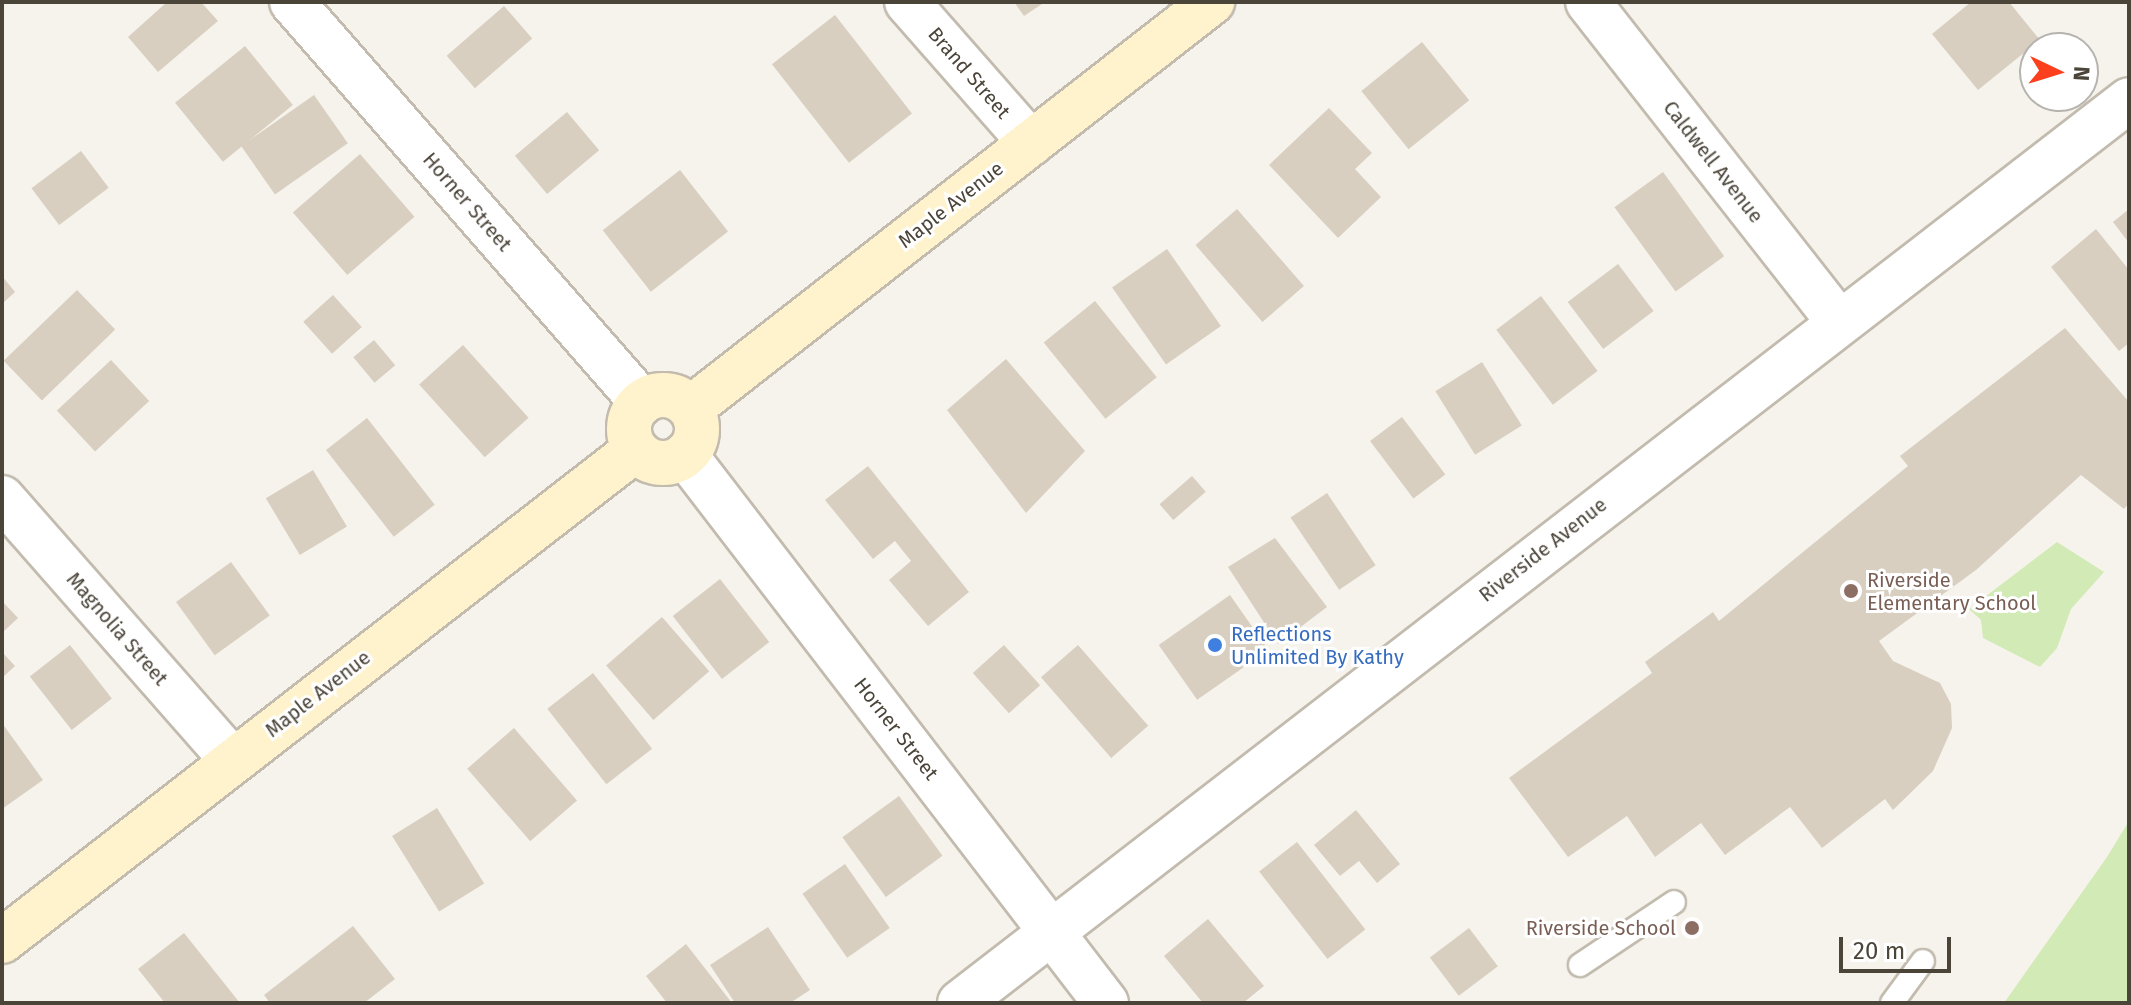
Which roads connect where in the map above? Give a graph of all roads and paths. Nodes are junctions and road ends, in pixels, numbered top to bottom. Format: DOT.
graph roads {
  1 [pos="292,2"];
  2 [pos="907,2"];
  3 [pos="1212,2"];
  4 [pos="1588,2"];
  5 [pos="2129,100"];
  6 [pos="1031,143"];
  7 [pos="1838,321"];
  8 [pos="642,402"];
  9 [pos="691,408"];
  10 [pos="635,450"];
  11 [pos="685,455"];
  12 [pos="2,498"];
  13 [pos="232,760"];
  14 [pos="1674,902"];
  15 [pos="1052,932"];
  16 [pos="2,941"];
  17 [pos="1923,961"];
  18 [pos="1580,965"];
  19 [pos="960,1003"];
  20 [pos="1106,1003"];
  21 [pos="1892,1003"];
  1 -- 8 [label="street, Horner Street"];
  2 -- 6 [label="street, Brand Street"];
  3 -- 6 [label="main road, Maple Avenue"];
  4 -- 7 [label="street, Caldwell Avenue"];
  5 -- 7 [label="street, Riverside Avenue"];
  6 -- 9 [label="main road, Maple Avenue"];
  7 -- 15 [label="street, Riverside Avenue"];
  8 -- 9 [label="main road"];
  8 -- 10 [label="main road"];
  9 -- 11 [label="main road"];
  10 -- 11 [label="main road"];
  10 -- 13 [label="main road, Maple Avenue"];
  11 -- 15 [label="street, Horner Street"];
  12 -- 13 [label="street, Magnolia Street"];
  13 -- 16 [label="main road, Maple Avenue"];
  14 -- 18 [label="lane"];
  15 -- 19 [label="street, Riverside Avenue"];
  15 -- 20 [label="street, Horner Street"];
  17 -- 21 [label="lane"];
}
